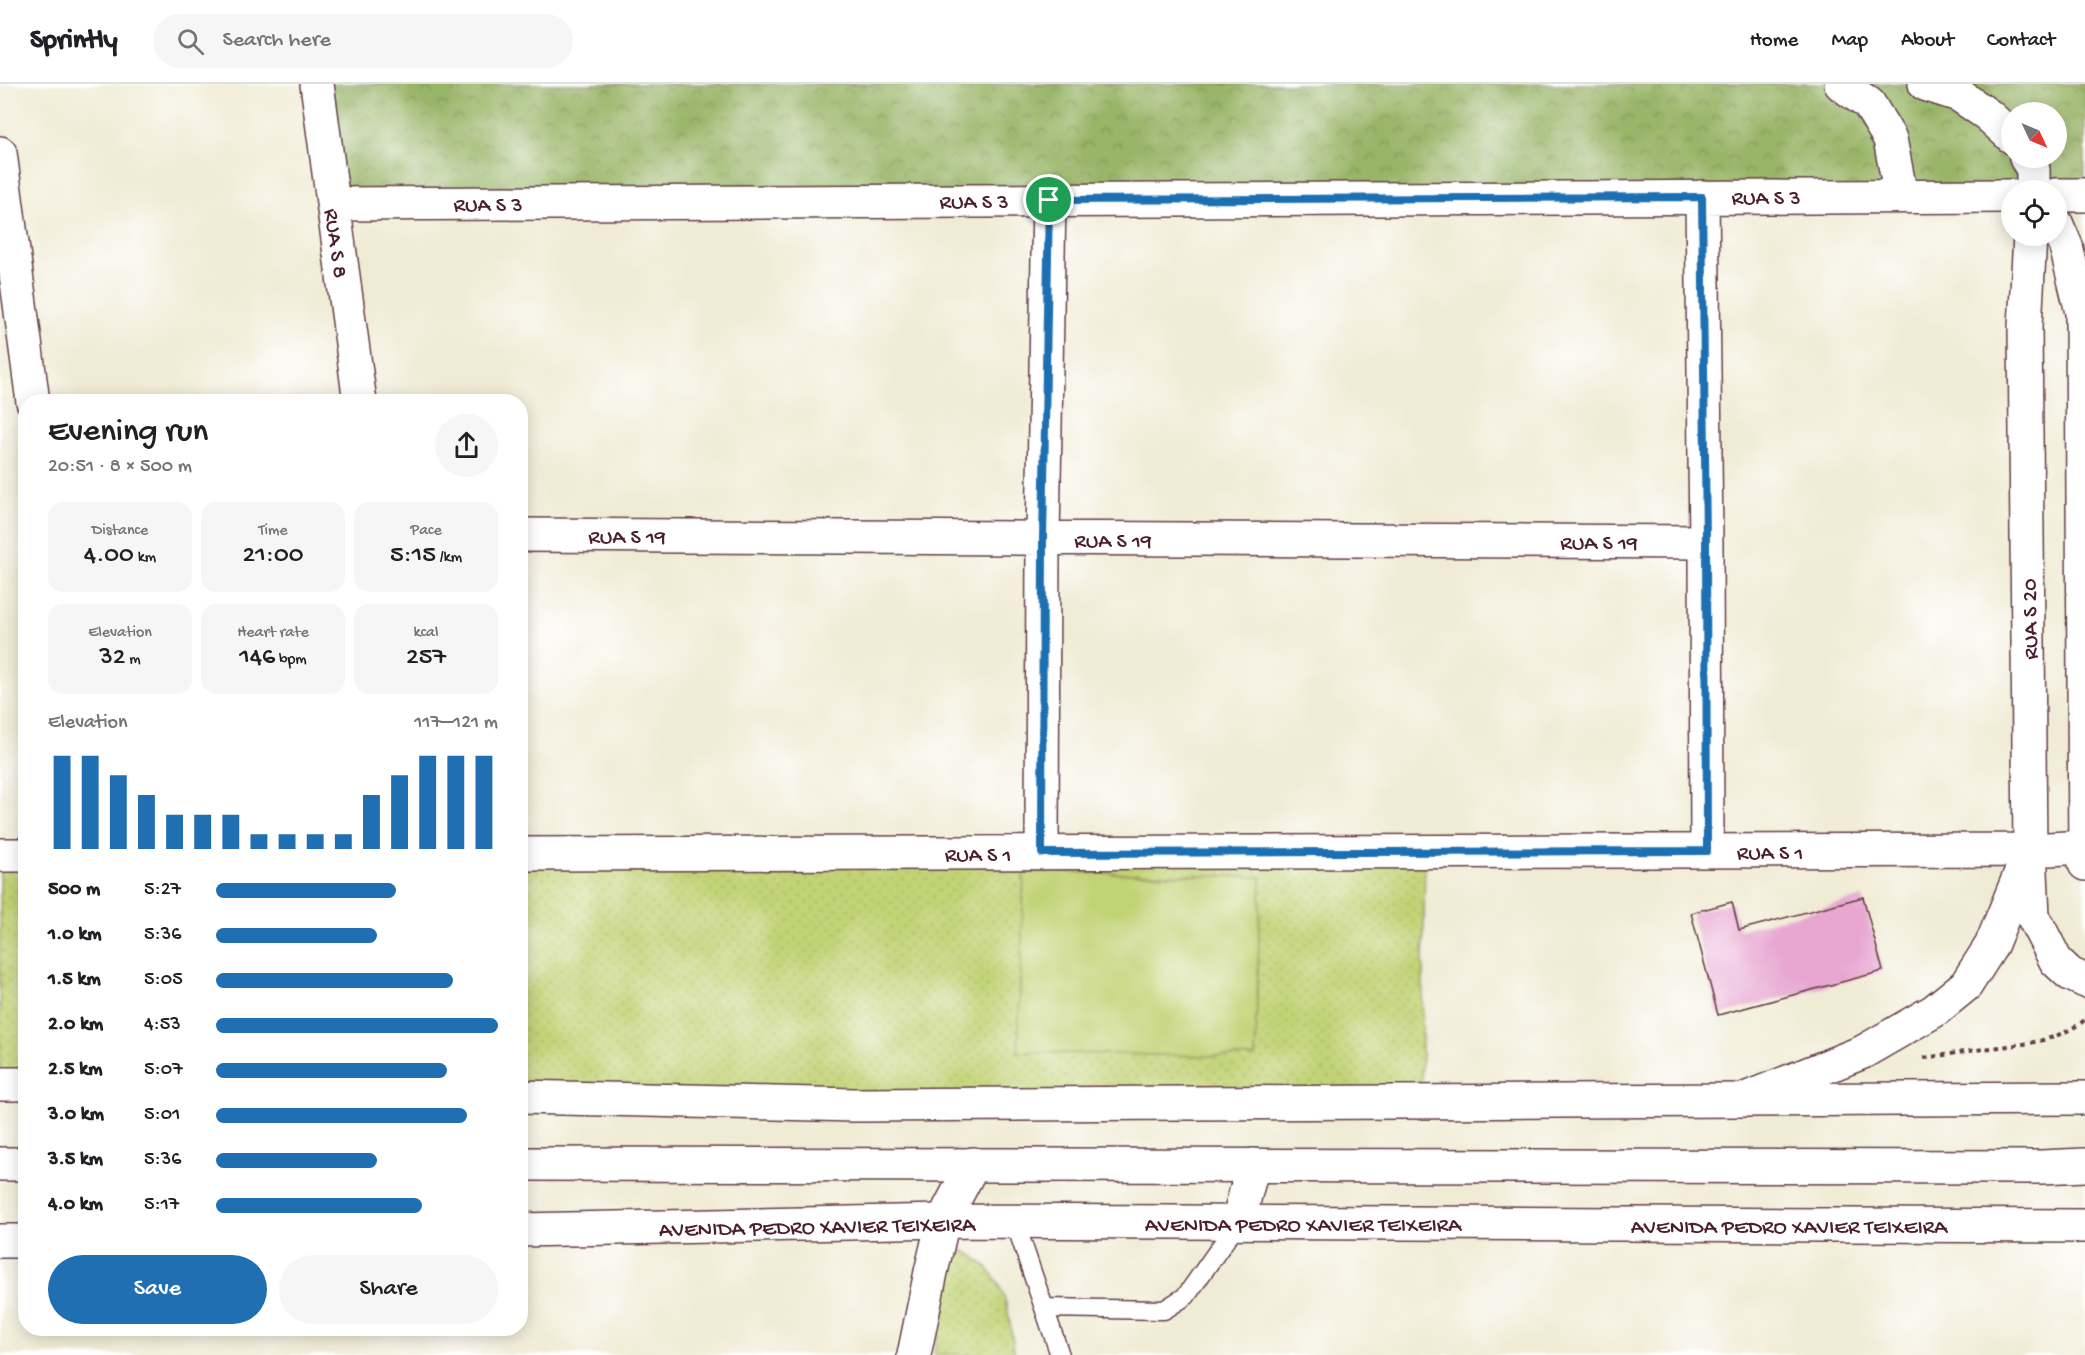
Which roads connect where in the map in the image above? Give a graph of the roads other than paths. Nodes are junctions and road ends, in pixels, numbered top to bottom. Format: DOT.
graph roads {
  1 [pos="317,84"];
  2 [pos="1841,84"];
  3 [pos="1868,84"];
  4 [pos="1925,84"];
  5 [pos="2001,127"];
  6 [pos="1890,139"];
  7 [pos="0,153"];
  8 [pos="2001,195"];
  9 [pos="2067,195"];
  10 [pos="2085,195"];
  11 [pos="1901,196"];
  12 [pos="1702,197"];
  13 [pos="1049,200"];
  14 [pos="333,204"];
  15 [pos="2029,246"];
  16 [pos="2066,246"];
  17 [pos="32,394"];
  18 [pos="359,394"];
  19 [pos="528,535"];
  20 [pos="1043,539"];
  21 [pos="1706,542"];
  22 [pos="2030,850"];
  23 [pos="1707,851"];
  24 [pos="1042,853"];
  25 [pos="528,854"];
  26 [pos="0,855"];
  27 [pos="18,855"];
  28 [pos="2084,856"];
  29 [pos="2085,981"];
  30 [pos="0,1084"];
  31 [pos="18,1084"];
  32 [pos="528,1097"];
  33 [pos="2085,1098"];
  34 [pos="1743,1100"];
  35 [pos="0,1164"];
  36 [pos="18,1164"];
  37 [pos="528,1164"];
  38 [pos="973,1164"];
  39 [pos="1253,1165"];
  40 [pos="2085,1165"];
  41 [pos="943,1221"];
  42 [pos="1015,1222"];
  43 [pos="1238,1222"];
  44 [pos="2085,1226"];
  45 [pos="528,1230"];
  46 [pos="0,1241"];
  47 [pos="18,1241"];
  48 [pos="1044,1308"];
  49 [pos="915,1355"];
  50 [pos="1060,1355"];
  1 -- 14 [label="street, RUA S 8"];
  2 -- 6 [label="street"];
  3 -- 6 [label="street"];
  4 -- 5 [label="street"];
  6 -- 11 [label="street"];
  7 -- 17 [label="street"];
  8 -- 11 [label="street, RUA S 3"];
  9 -- 10 [label="street"];
  11 -- 12 [label="street, RUA S 3"];
  12 -- 13 [label="street, RUA S 3"];
  12 -- 21 [label="street"];
  13 -- 14 [label="street, RUA S 3"];
  13 -- 20 [label="street"];
  14 -- 18 [label="street, RUA S 8"];
  15 -- 22 [label="street, RUA S 20"];
  16 -- 28 [label="street"];
  19 -- 20 [label="street, RUA S 19"];
  20 -- 21 [label="street, RUA S 19"];
  20 -- 24 [label="street"];
  21 -- 23 [label="street"];
  22 -- 23 [label="street, RUA S 1"];
  22 -- 28 [label="street, RUA S 1"];
  22 -- 29 [label="street, RUA S 20"];
  22 -- 34 [label="street"];
  23 -- 24 [label="street, RUA S 1"];
  24 -- 25 [label="street, RUA S 1"];
  26 -- 27 [label="street"];
  30 -- 31 [label="street"];
  32 -- 34 [label="street"];
  33 -- 34 [label="street"];
  35 -- 36 [label="street"];
  37 -- 38 [label="street"];
  38 -- 39 [label="street"];
  38 -- 41 [label="street"];
  39 -- 40 [label="street"];
  39 -- 43 [label="street"];
  41 -- 42 [label="street, AVENIDA PEDRO XAVIER TEIXEIRA"];
  41 -- 45 [label="street, AVENIDA PEDRO XAVIER TEIXEIRA"];
  41 -- 49 [label="street"];
  42 -- 43 [label="street, AVENIDA PEDRO XAVIER TEIXEIRA"];
  42 -- 48 [label="lane"];
  43 -- 44 [label="street, AVENIDA PEDRO XAVIER TEIXEIRA"];
  43 -- 48 [label="lane"];
  46 -- 47 [label="street"];
  48 -- 50 [label="lane"];
}
